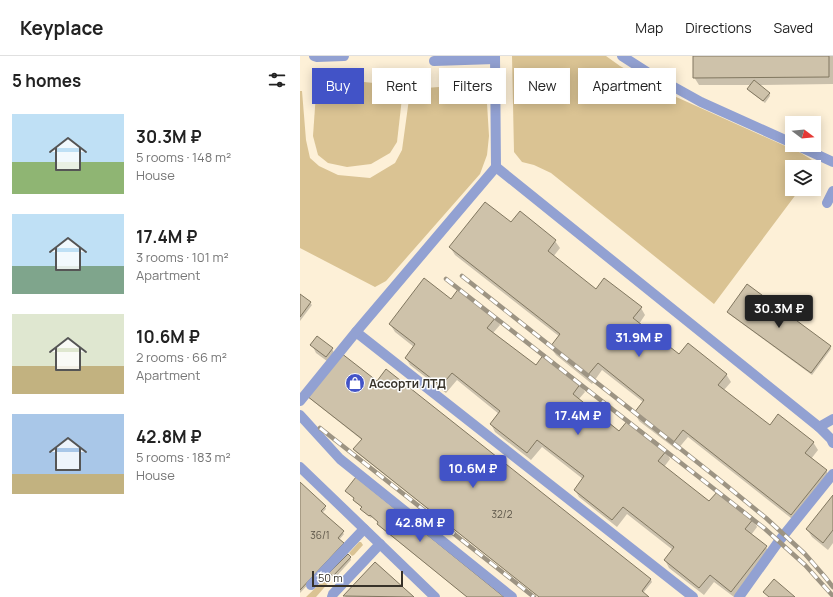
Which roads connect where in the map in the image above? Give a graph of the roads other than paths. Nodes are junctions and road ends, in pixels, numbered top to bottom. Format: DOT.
graph roads {
  1 [pos="314,56"];
  2 [pos="344,56"];
  3 [pos="622,56"];
  4 [pos="495,57"];
  5 [pos="434,61"];
  6 [pos="785,140"];
  7 [pos="811,152"];
  8 [pos="833,162"];
  9 [pos="496,168"];
  10 [pos="833,191"];
  11 [pos="827,203"];
  12 [pos="356,332"];
  13 [pos="300,401"];
  14 [pos="300,415"];
  15 [pos="833,419"];
  16 [pos="819,427"];
  17 [pos="833,443"];
  18 [pos="300,467"];
  19 [pos="833,474"];
  20 [pos="364,529"];
  21 [pos="380,544"];
  22 [pos="311,585"];
  23 [pos="332,597"];
  24 [pos="435,597"];
  25 [pos="512,597"];
  26 [pos="693,597"];
  27 [pos="740,597"];
  1 -- 2 [label="lane"];
  3 -- 6 [label="lane"];
  4 -- 5 [label="lane"];
  4 -- 9 [label="lane"];
  7 -- 8 [label="lane"];
  9 -- 12 [label="lane"];
  9 -- 16 [label="lane"];
  10 -- 11 [label="lane"];
  12 -- 13 [label="lane"];
  12 -- 26 [label="lane"];
  14 -- 25 [label="lane"];
  15 -- 16 [label="lane"];
  16 -- 17 [label="lane"];
  18 -- 20 [label="lane"];
  19 -- 27 [label="lane"];
  20 -- 21 [label="lane"];
  20 -- 22 [label="lane"];
  21 -- 23 [label="lane"];
  21 -- 24 [label="lane"];
}
